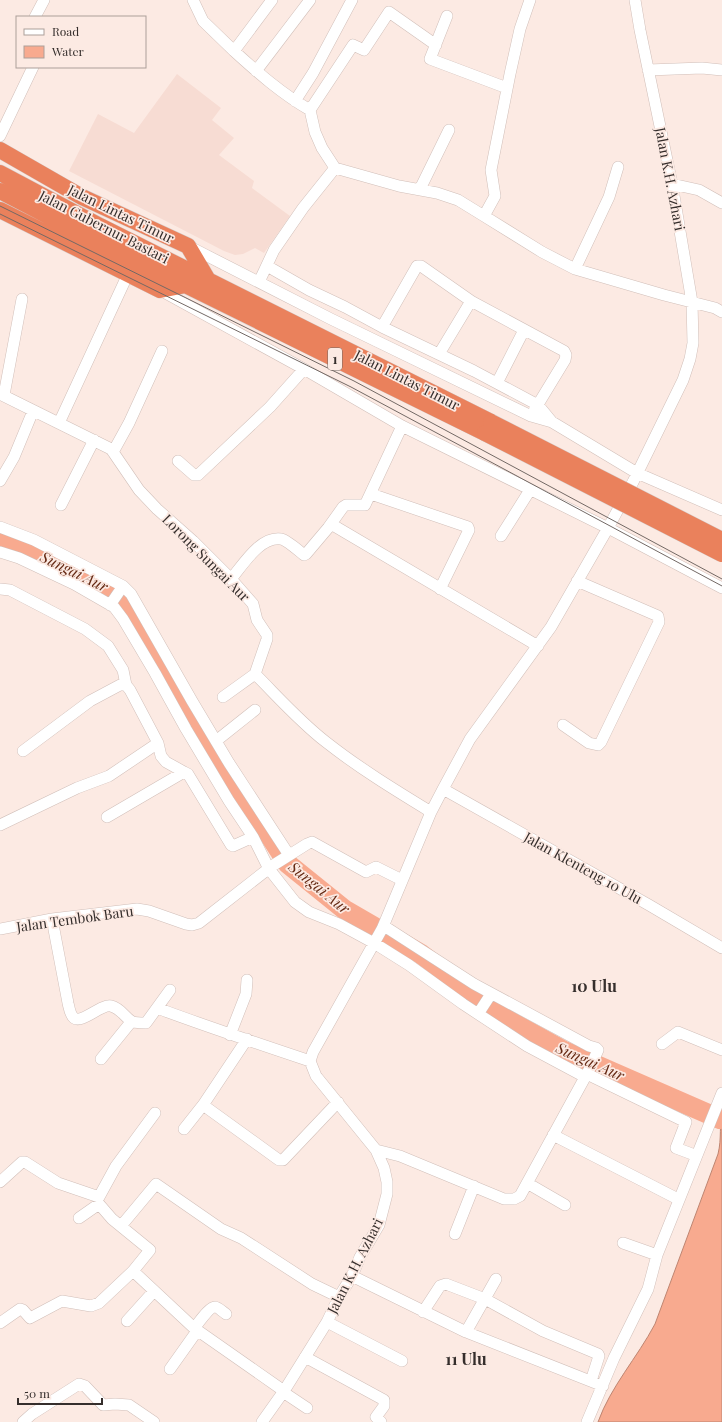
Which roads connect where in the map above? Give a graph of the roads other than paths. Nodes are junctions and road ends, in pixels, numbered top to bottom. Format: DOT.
graph roads {
  1 [pos="44,0"];
  2 [pos="193,0"];
  3 [pos="272,0"];
  4 [pos="310,0"];
  5 [pos="352,0"];
  6 [pos="530,0"];
  7 [pos="635,0"];
  8 [pos="36,16"];
  9 [pos="447,16"];
  10 [pos="436,45"];
  11 [pos="234,51"];
  12 [pos="32,68"];
  13 [pos="648,70"];
  14 [pos="722,70"];
  15 [pos="256,71"];
  16 [pos="507,88"];
  17 [pos="296,101"];
  18 [pos="310,110"];
  19 [pos="449,130"];
  20 [pos="0,136"];
  21 [pos="0,150"];
  22 [pos="618,167"];
  23 [pos="0,173"];
  24 [pos="330,174"];
  25 [pos="672,184"];
  26 [pos="420,189"];
  27 [pos="0,192"];
  28 [pos="82,197"];
  29 [pos="722,204"];
  30 [pos="0,210"];
  31 [pos="484,216"];
  32 [pos="100,226"];
  33 [pos="88,237"];
  34 [pos="70,244"];
  35 [pos="188,246"];
  36 [pos="267,266"];
  37 [pos="575,269"];
  38 [pos="128,274"];
  39 [pos="208,280"];
  40 [pos="259,282"];
  41 [pos="186,285"];
  42 [pos="160,290"];
  43 [pos="22,299"];
  44 [pos="471,301"];
  45 [pos="692,302"];
  46 [pos="722,312"];
  47 [pos="382,327"];
  48 [pos="524,330"];
  49 [pos="162,352"];
  50 [pos="439,354"];
  51 [pos="304,369"];
  52 [pos="497,383"];
  53 [pos="2,394"];
  54 [pos="538,405"];
  55 [pos="33,410"];
  56 [pos="531,416"];
  57 [pos="552,422"];
  58 [pos="59,423"];
  59 [pos="402,426"];
  60 [pos="488,428"];
  61 [pos="94,440"];
  62 [pos="113,452"];
  63 [pos="178,462"];
  64 [pos="637,472"];
  65 [pos="0,481"];
  66 [pos="530,490"];
  67 [pos="371,494"];
  68 [pos="61,505"];
  69 [pos="722,510"];
  70 [pos="331,524"];
  71 [pos="0,527"];
  72 [pos="608,528"];
  73 [pos="501,536"];
  74 [pos="722,540"];
  75 [pos="0,552"];
  76 [pos="722,554"];
  77 [pos="231,579"];
  78 [pos="577,582"];
  79 [pos="440,588"];
  80 [pos="722,588"];
  81 [pos="0,589"];
  82 [pos="117,594"];
  83 [pos="538,646"];
  84 [pos="255,674"];
  85 [pos="126,685"];
  86 [pos="222,697"];
  87 [pos="255,710"];
  88 [pos="563,725"];
  89 [pos="216,741"];
  90 [pos="158,744"];
  91 [pos="23,750"];
  92 [pos="184,772"];
  93 [pos="442,789"];
  94 [pos="430,812"];
  95 [pos="106,817"];
  96 [pos="0,825"];
  97 [pos="253,837"];
  98 [pos="288,855"];
  99 [pos="271,868"];
  100 [pos="402,880"];
  101 [pos="52,923"];
  102 [pos="383,928"];
  103 [pos="0,929"];
  104 [pos="374,942"];
  105 [pos="722,948"];
  106 [pos="247,980"];
  107 [pos="170,990"];
  108 [pos="490,995"];
  109 [pos="158,1008"];
  110 [pos="479,1013"];
  111 [pos="132,1022"];
  112 [pos="230,1035"];
  113 [pos="247,1039"];
  114 [pos="662,1044"];
  115 [pos="722,1050"];
  116 [pos="101,1059"];
  117 [pos="310,1061"];
  118 [pos="587,1074"];
  119 [pos="722,1093"];
  120 [pos="338,1102"];
  121 [pos="203,1105"];
  122 [pos="155,1113"];
  123 [pos="184,1129"];
  124 [pos="553,1135"];
  125 [pos="376,1150"];
  126 [pos="692,1154"];
  127 [pos="0,1182"];
  128 [pos="527,1183"];
  129 [pos="474,1186"];
  130 [pos="676,1198"];
  131 [pos="99,1201"];
  132 [pos="565,1205"];
  133 [pos="79,1218"];
  134 [pos="121,1226"];
  135 [pos="455,1234"];
  136 [pos="623,1243"];
  137 [pos="658,1255"];
  138 [pos="133,1271"];
  139 [pos="352,1276"];
  140 [pos="496,1279"];
  141 [pos="154,1291"];
  142 [pos="339,1296"];
  143 [pos="483,1303"];
  144 [pos="424,1312"];
  145 [pos="226,1314"];
  146 [pos="127,1321"];
  147 [pos="327,1322"];
  148 [pos="0,1323"];
  149 [pos="196,1330"];
  150 [pos="466,1332"];
  151 [pos="305,1357"];
  152 [pos="402,1361"];
  153 [pos="170,1369"];
  154 [pos="591,1381"];
  155 [pos="603,1386"];
  156 [pos="284,1391"];
  157 [pos="307,1408"];
  158 [pos="264,1418"];
  159 [pos="23,1422"];
  160 [pos="154,1422"];
  161 [pos="381,1422"];
  162 [pos="588,1422"];
  1 -- 8 [label="street"];
  2 -- 11 [label="street"];
  3 -- 11 [label="street"];
  4 -- 15 [label="street"];
  5 -- 17 [label="street"];
  6 -- 16 [label="street"];
  7 -- 13 [label="street, Jalan K.H. Azhari"];
  9 -- 10 [label="street"];
  10 -- 16 [label="street"];
  10 -- 18 [label="street"];
  11 -- 15 [label="street"];
  12 -- 20 [label="street"];
  13 -- 14 [label="street"];
  13 -- 25 [label="street, Jalan K.H. Azhari"];
  15 -- 17 [label="street"];
  16 -- 31 [label="street"];
  17 -- 18 [label="street"];
  18 -- 24 [label="street"];
  19 -- 26 [label="street"];
  21 -- 28 [label="highway, Jalan Lintas Timur"];
  22 -- 37 [label="street"];
  23 -- 32 [label="highway, Jalan Gubernur Bastari"];
  24 -- 26 [label="street"];
  24 -- 36 [label="street"];
  25 -- 29 [label="street"];
  25 -- 45 [label="street, Jalan K.H. Azhari"];
  26 -- 31 [label="street"];
  27 -- 33 [label="highway, Jalan Gubernur Bastari"];
  28 -- 32 [label="highway"];
  28 -- 35 [label="highway, Jalan Lintas Timur"];
  30 -- 34 [label="highway"];
  31 -- 37 [label="street"];
  32 -- 39 [label="highway, Jalan Gubernur Bastari"];
  33 -- 34 [label="highway"];
  33 -- 41 [label="highway, Jalan Gubernur Bastari"];
  34 -- 38 [label="highway"];
  35 -- 39 [label="highway, Jalan Lintas Timur"];
  35 -- 40 [label="street"];
  36 -- 40 [label="street"];
  36 -- 47 [label="street"];
  37 -- 45 [label="street"];
  38 -- 42 [label="highway"];
  38 -- 58 [label="street"];
  39 -- 60 [label="highway, Jalan Lintas Timur / 1"];
  40 -- 56 [label="street"];
  41 -- 42 [label="highway"];
  41 -- 60 [label="highway, Jalan Lintas Timur / 1"];
  42 -- 51 [label="street"];
  43 -- 53 [label="street"];
  44 -- 47 [label="street"];
  44 -- 48 [label="street"];
  44 -- 50 [label="street"];
  45 -- 46 [label="street"];
  45 -- 64 [label="street, Jalan K.H. Azhari"];
  47 -- 50 [label="street"];
  48 -- 52 [label="street"];
  48 -- 54 [label="street"];
  49 -- 62 [label="street"];
  50 -- 52 [label="street"];
  51 -- 59 [label="street"];
  51 -- 63 [label="street"];
  52 -- 54 [label="street"];
  53 -- 55 [label="street, Lorong Sungai Aur"];
  54 -- 56 [label="street"];
  54 -- 57 [label="street"];
  55 -- 58 [label="street, Lorong Sungai Aur"];
  55 -- 65 [label="street"];
  56 -- 57 [label="street"];
  57 -- 64 [label="street"];
  58 -- 61 [label="street, Lorong Sungai Aur"];
  59 -- 66 [label="street"];
  59 -- 67 [label="street"];
  60 -- 74 [label="highway, Jalan Lintas Timur / 1, bridge"];
  60 -- 76 [label="highway, Jalan Lintas Timur / 1, bridge"];
  61 -- 62 [label="street, Lorong Sungai Aur"];
  61 -- 68 [label="street"];
  62 -- 77 [label="street, Lorong Sungai Aur"];
  64 -- 69 [label="street"];
  64 -- 72 [label="street, Jalan K.H. Azhari"];
  66 -- 72 [label="street"];
  66 -- 73 [label="street"];
  67 -- 70 [label="street"];
  67 -- 79 [label="street"];
  70 -- 77 [label="street"];
  70 -- 79 [label="street"];
  71 -- 82 [label="street"];
  72 -- 78 [label="street, Jalan K.H. Azhari"];
  72 -- 80 [label="street"];
  75 -- 82 [label="street"];
  77 -- 84 [label="street, Lorong Sungai Aur"];
  78 -- 83 [label="street, Jalan K.H. Azhari"];
  78 -- 88 [label="street"];
  79 -- 83 [label="street"];
  81 -- 85 [label="street"];
  82 -- 89 [label="street"];
  82 -- 97 [label="street"];
  83 -- 93 [label="street, Jalan K.H. Azhari"];
  84 -- 86 [label="street"];
  84 -- 94 [label="street"];
  85 -- 90 [label="street"];
  85 -- 91 [label="street"];
  87 -- 89 [label="street"];
  89 -- 98 [label="street"];
  90 -- 92 [label="street"];
  90 -- 96 [label="street"];
  92 -- 95 [label="street"];
  92 -- 97 [label="street"];
  93 -- 94 [label="street, Jalan K.H. Azhari"];
  93 -- 105 [label="street, Jalan Klenteng 10 Ulu"];
  94 -- 100 [label="street, Jalan K.H. Azhari"];
  97 -- 99 [label="street"];
  98 -- 99 [label="street, Jalan Tembok Baru"];
  98 -- 100 [label="street, Jalan Tembok Baru"];
  99 -- 101 [label="street, Jalan Tembok Baru"];
  99 -- 104 [label="street"];
  100 -- 102 [label="street, Jalan K.H. Azhari"];
  101 -- 103 [label="street, Jalan Tembok Baru"];
  101 -- 111 [label="street"];
  102 -- 104 [label="street, Jalan K.H. Azhari"];
  102 -- 108 [label="street"];
  104 -- 110 [label="street"];
  104 -- 117 [label="street"];
  106 -- 112 [label="street"];
  107 -- 109 [label="street"];
  108 -- 110 [label="street"];
  108 -- 118 [label="street"];
  109 -- 111 [label="street"];
  109 -- 112 [label="street"];
  110 -- 118 [label="street"];
  111 -- 116 [label="street"];
  112 -- 113 [label="street"];
  113 -- 117 [label="street"];
  113 -- 121 [label="street"];
  114 -- 115 [label="street"];
  117 -- 120 [label="street, Jalan K.H. Azhari"];
  118 -- 124 [label="street"];
  118 -- 126 [label="street"];
  119 -- 137 [label="street"];
  120 -- 121 [label="street"];
  120 -- 125 [label="street, Jalan K.H. Azhari"];
  121 -- 123 [label="street"];
  122 -- 131 [label="street"];
  124 -- 128 [label="street"];
  124 -- 130 [label="street"];
  125 -- 129 [label="street"];
  125 -- 139 [label="street, Jalan K.H. Azhari"];
  127 -- 131 [label="street"];
  128 -- 129 [label="street"];
  128 -- 132 [label="street"];
  129 -- 135 [label="street"];
  131 -- 133 [label="street"];
  131 -- 134 [label="street"];
  134 -- 138 [label="street"];
  134 -- 142 [label="street"];
  136 -- 137 [label="street"];
  137 -- 155 [label="street"];
  138 -- 141 [label="street"];
  138 -- 148 [label="street"];
  139 -- 142 [label="street, Jalan K.H. Azhari"];
  139 -- 144 [label="street"];
  140 -- 143 [label="street"];
  141 -- 146 [label="street"];
  141 -- 149 [label="street"];
  142 -- 147 [label="street, Jalan K.H. Azhari"];
  143 -- 144 [label="street"];
  143 -- 150 [label="street"];
  143 -- 154 [label="street"];
  144 -- 150 [label="street"];
  145 -- 149 [label="street"];
  147 -- 151 [label="street, Jalan K.H. Azhari"];
  147 -- 152 [label="street"];
  149 -- 153 [label="street"];
  149 -- 156 [label="street"];
  150 -- 154 [label="street"];
  151 -- 156 [label="street, Jalan K.H. Azhari"];
  151 -- 161 [label="street"];
  154 -- 155 [label="street"];
  155 -- 162 [label="street"];
  156 -- 157 [label="street"];
  156 -- 158 [label="street, Jalan K.H. Azhari"];
  159 -- 160 [label="street"];
}
